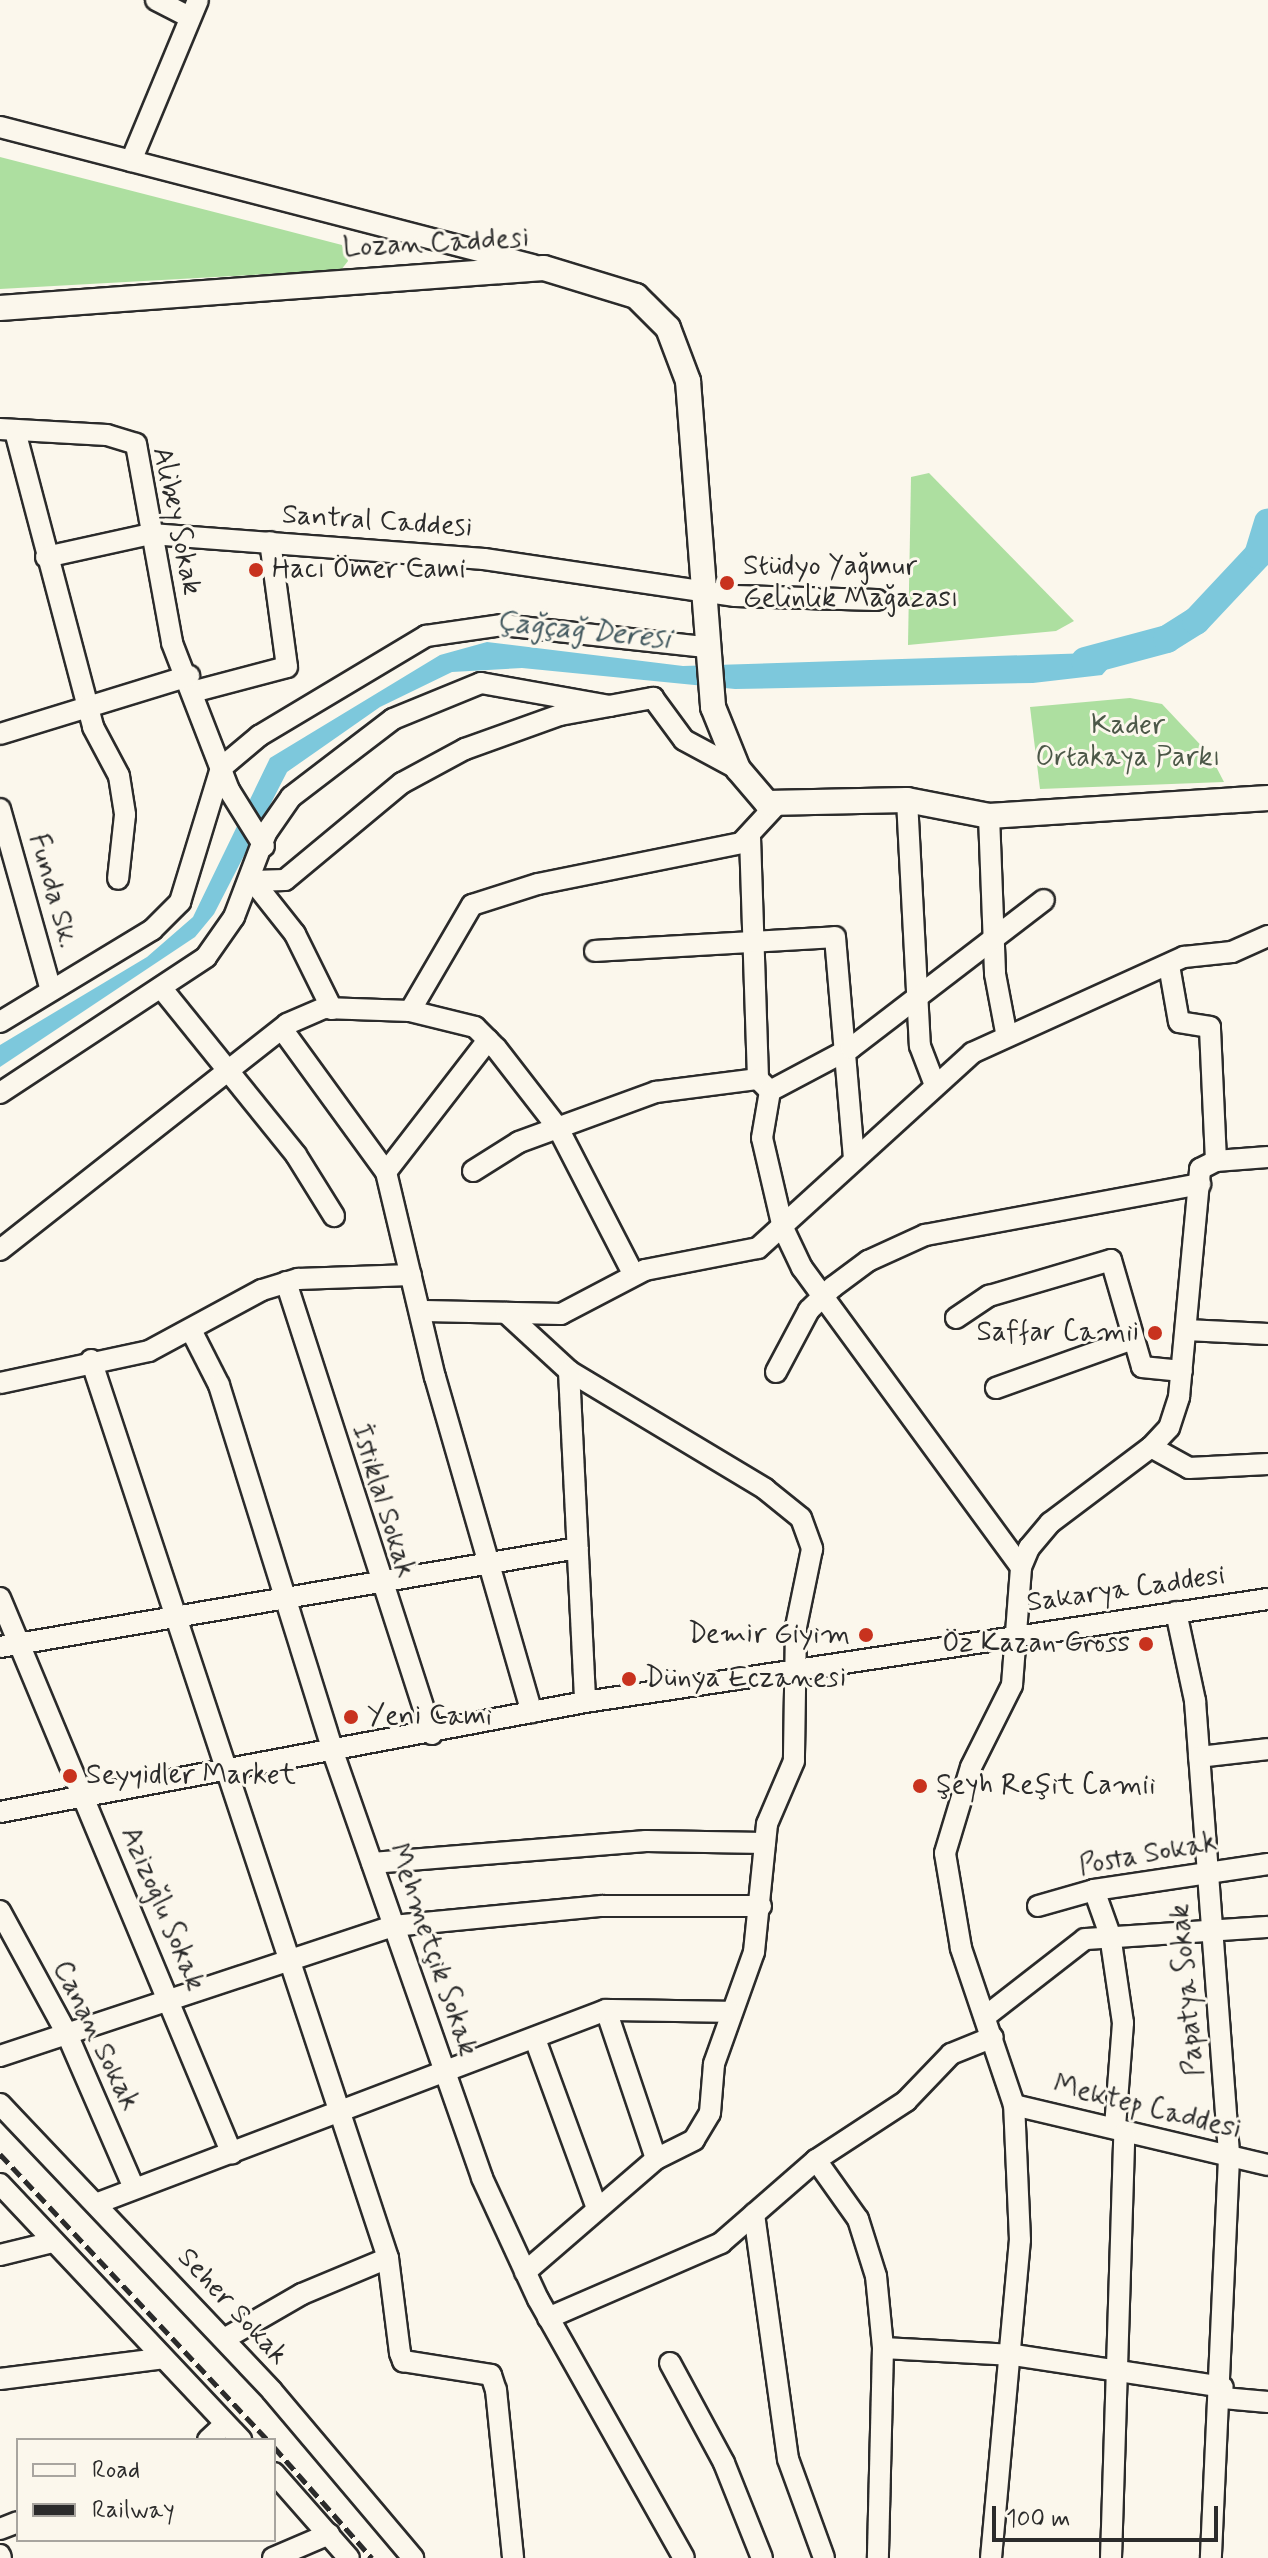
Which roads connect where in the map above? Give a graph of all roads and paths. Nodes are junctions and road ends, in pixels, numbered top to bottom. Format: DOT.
graph roads {
  1 [pos="156,0"];
  2 [pos="194,9"];
  3 [pos="0,127"];
  4 [pos="131,161"];
  5 [pos="544,268"];
  6 [pos="0,308"];
  7 [pos="8,430"];
  8 [pos="151,534"];
  9 [pos="270,542"];
  10 [pos="46,557"];
  11 [pos="702,593"];
  12 [pos="877,600"];
  13 [pos="706,653"];
  14 [pos="192,684"];
  15 [pos="610,706"];
  16 [pos="89,711"];
  17 [pos="0,734"];
  18 [pos="221,768"];
  19 [pos="738,769"];
  20 [pos="1268,798"];
  21 [pos="907,800"];
  22 [pos="778,803"];
  23 [pos="0,809"];
  24 [pos="989,816"];
  25 [pos="750,837"];
  26 [pos="264,846"];
  27 [pos="118,879"];
  28 [pos="253,881"];
  29 [pos="1044,900"];
  30 [pos="1268,936"];
  31 [pos="993,939"];
  32 [pos="759,943"];
  33 [pos="595,951"];
  34 [pos="1169,965"];
  35 [pos="50,987"];
  36 [pos="163,990"];
  37 [pos="917,1001"];
  38 [pos="332,1009"];
  39 [pos="410,1011"];
  40 [pos="0,1022"];
  41 [pos="282,1029"];
  42 [pos="1006,1032"];
  43 [pos="488,1040"];
  44 [pos="843,1051"];
  45 [pos="231,1073"];
  46 [pos="934,1083"];
  47 [pos="764,1085"];
  48 [pos="0,1093"];
  49 [pos="558,1128"];
  50 [pos="1268,1157"];
  51 [pos="854,1159"];
  52 [pos="1216,1161"];
  53 [pos="473,1171"];
  54 [pos="386,1172"];
  55 [pos="1200,1184"];
  56 [pos="334,1216"];
  57 [pos="783,1228"];
  58 [pos="0,1250"];
  59 [pos="411,1275"];
  60 [pos="634,1275"];
  61 [pos="286,1282"];
  62 [pos="822,1298"];
  63 [pos="425,1311"];
  64 [pos="506,1313"];
  65 [pos="956,1318"];
  66 [pos="1186,1330"];
  67 [pos="192,1332"];
  68 [pos="1268,1334"];
  69 [pos="1133,1339"];
  70 [pos="91,1360"];
  71 [pos="569,1371"];
  72 [pos="1182,1371"];
  73 [pos="776,1372"];
  74 [pos="0,1383"];
  75 [pos="996,1388"];
  76 [pos="1151,1447"];
  77 [pos="1268,1464"];
  78 [pos="578,1548"];
  79 [pos="1021,1567"];
  80 [pos="491,1568"];
  81 [pos="379,1583"];
  82 [pos="285,1596"];
  83 [pos="0,1598"];
  84 [pos="1268,1599"];
  85 [pos="1176,1612"];
  86 [pos="177,1615"];
  87 [pos="1018,1633"];
  88 [pos="10,1646"];
  89 [pos="796,1673"];
  90 [pos="585,1702"];
  91 [pos="532,1712"];
  92 [pos="432,1734"];
  93 [pos="1268,1749"];
  94 [pos="333,1752"];
  95 [pos="1199,1757"];
  96 [pos="228,1768"];
  97 [pos="82,1795"];
  98 [pos="0,1812"];
  99 [pos="765,1843"];
  100 [pos="372,1863"];
  101 [pos="1268,1864"];
  102 [pos="1206,1872"];
  103 [pos="1094,1890"];
  104 [pos="761,1906"];
  105 [pos="1038,1906"];
  106 [pos="0,1911"];
  107 [pos="1212,1925"];
  108 [pos="393,1926"];
  109 [pos="1268,1927"];
  110 [pos="1110,1935"];
  111 [pos="292,1957"];
  112 [pos="173,2004"];
  113 [pos="606,2010"];
  114 [pos="729,2012"];
  115 [pos="986,2016"];
  116 [pos="67,2034"];
  117 [pos="993,2037"];
  118 [pos="535,2039"];
  119 [pos="0,2056"];
  120 [pos="446,2076"];
  121 [pos="0,2104"];
  122 [pos="1014,2105"];
  123 [pos="338,2115"];
  124 [pos="1120,2130"];
  125 [pos="232,2154"];
  126 [pos="1229,2158"];
  127 [pos="656,2159"];
  128 [pos="816,2160"];
  129 [pos="1268,2165"];
  130 [pos="0,2184"];
  131 [pos="134,2188"];
  132 [pos="98,2203"];
  133 [pos="596,2206"];
  134 [pos="754,2214"];
  135 [pos="53,2242"];
  136 [pos="0,2255"];
  137 [pos="388,2258"];
  138 [pos="525,2272"];
  139 [pos="548,2318"];
  140 [pos="224,2339"];
  141 [pos="883,2348"];
  142 [pos="1014,2355"];
  143 [pos="159,2359"];
  144 [pos="670,2363"];
  145 [pos="1114,2369"];
  146 [pos="0,2379"];
  147 [pos="1223,2393"];
  148 [pos="1268,2402"];
  149 [pos="225,2424"];
  150 [pos="210,2438"];
  151 [pos="239,2438"];
  152 [pos="276,2475"];
  153 [pos="329,2534"];
  154 [pos="273,2558"];
  155 [pos="349,2558"];
  156 [pos="413,2558"];
  157 [pos="513,2558"];
  158 [pos="684,2558"];
  159 [pos="762,2558"];
  160 [pos="824,2558"];
  161 [pos="878,2558"];
  162 [pos="991,2558"];
  163 [pos="1111,2558"];
  164 [pos="1211,2558"];
  1 -- 2 [label="street"];
  2 -- 4 [label="street"];
  3 -- 4 [label="street"];
  4 -- 5 [label="street"];
  5 -- 6 [label="main road, Lozan Caddesi"];
  5 -- 11 [label="main road, Lozan Caddesi"];
  7 -- 8 [label="street, Alibey Sokak"];
  7 -- 10 [label="street"];
  8 -- 9 [label="street, Santral Caddesi"];
  8 -- 10 [label="street, Santral Caddesi"];
  8 -- 14 [label="street, Alibey Sokak"];
  9 -- 11 [label="street, Santral Caddesi"];
  9 -- 14 [label="street"];
  10 -- 16 [label="street"];
  11 -- 12 [label="street, Santral Caddesi"];
  11 -- 13 [label="main road, Lozan Caddesi"];
  13 -- 18 [label="street"];
  13 -- 19 [label="main road, Lozan Caddesi"];
  14 -- 16 [label="street"];
  14 -- 18 [label="street, Alibey Sokak"];
  15 -- 19 [label="street"];
  15 -- 26 [label="street"];
  15 -- 28 [label="street"];
  16 -- 17 [label="street"];
  16 -- 27 [label="street"];
  18 -- 26 [label="street, Alibey Sokak"];
  18 -- 35 [label="street"];
  19 -- 22 [label="main road"];
  20 -- 24 [label="main road"];
  21 -- 22 [label="main road"];
  21 -- 24 [label="main road"];
  21 -- 37 [label="street"];
  22 -- 25 [label="street"];
  23 -- 35 [label="street, Funda Sk."];
  24 -- 31 [label="street"];
  25 -- 32 [label="street"];
  25 -- 39 [label="street"];
  26 -- 28 [label="street"];
  28 -- 36 [label="street"];
  28 -- 38 [label="street"];
  29 -- 31 [label="street"];
  30 -- 34 [label="street"];
  31 -- 37 [label="street"];
  31 -- 42 [label="street"];
  32 -- 33 [label="street"];
  32 -- 44 [label="street"];
  32 -- 47 [label="street"];
  34 -- 42 [label="street"];
  34 -- 52 [label="street"];
  35 -- 40 [label="street"];
  36 -- 45 [label="street"];
  36 -- 48 [label="street"];
  37 -- 44 [label="street"];
  37 -- 46 [label="street"];
  38 -- 39 [label="street"];
  38 -- 41 [label="street"];
  39 -- 43 [label="street"];
  41 -- 45 [label="street"];
  41 -- 54 [label="street"];
  42 -- 46 [label="street"];
  43 -- 49 [label="street"];
  43 -- 54 [label="street"];
  44 -- 47 [label="street"];
  44 -- 51 [label="street"];
  45 -- 56 [label="street"];
  45 -- 58 [label="street"];
  46 -- 51 [label="street"];
  47 -- 49 [label="street"];
  47 -- 57 [label="street"];
  49 -- 53 [label="street"];
  49 -- 60 [label="street"];
  50 -- 52 [label="street"];
  51 -- 57 [label="street"];
  52 -- 55 [label="street"];
  54 -- 59 [label="street"];
  55 -- 62 [label="street"];
  55 -- 66 [label="street"];
  57 -- 60 [label="street"];
  57 -- 62 [label="street"];
  59 -- 61 [label="street"];
  59 -- 63 [label="street"];
  60 -- 64 [label="street"];
  61 -- 67 [label="street"];
  61 -- 81 [label="street, İstiklal Sokak"];
  62 -- 73 [label="street"];
  62 -- 79 [label="street"];
  63 -- 64 [label="street"];
  63 -- 80 [label="street"];
  64 -- 71 [label="street"];
  65 -- 69 [label="street"];
  66 -- 68 [label="street"];
  66 -- 72 [label="street"];
  67 -- 70 [label="street"];
  67 -- 82 [label="street, Mehmetçik Sokak"];
  69 -- 72 [label="street"];
  69 -- 75 [label="street"];
  70 -- 74 [label="street"];
  70 -- 86 [label="street"];
  71 -- 78 [label="street"];
  71 -- 89 [label="street"];
  72 -- 76 [label="street"];
  76 -- 77 [label="street"];
  76 -- 79 [label="street"];
  78 -- 80 [label="street"];
  78 -- 90 [label="street"];
  79 -- 87 [label="street"];
  80 -- 81 [label="street"];
  80 -- 91 [label="street"];
  81 -- 82 [label="street"];
  81 -- 92 [label="street, İstiklal Sokak"];
  82 -- 86 [label="street"];
  82 -- 94 [label="street, Mehmetçik Sokak"];
  83 -- 88 [label="street, Azizoğlu Sokak"];
  84 -- 85 [label="street, Sakarya Caddesi"];
  85 -- 87 [label="street, Sakarya Caddesi"];
  85 -- 95 [label="street, Papatya Sokak"];
  86 -- 88 [label="street"];
  86 -- 96 [label="street"];
  87 -- 89 [label="street, Sakarya Caddesi"];
  87 -- 115 [label="street"];
  88 -- 97 [label="street, Azizoğlu Sokak"];
  89 -- 90 [label="street, Sakarya Caddesi"];
  89 -- 99 [label="street"];
  90 -- 91 [label="street, Sakarya Caddesi"];
  91 -- 92 [label="street, Sakarya Caddesi"];
  92 -- 94 [label="street, Sakarya Caddesi"];
  93 -- 95 [label="street"];
  94 -- 96 [label="street, Sakarya Caddesi"];
  94 -- 100 [label="street, Mehmetçik Sokak"];
  95 -- 102 [label="street, Papatya Sokak"];
  96 -- 97 [label="street, Sakarya Caddesi"];
  96 -- 111 [label="street"];
  97 -- 98 [label="street, Sakarya Caddesi"];
  97 -- 112 [label="street, Azizoğlu Sokak"];
  99 -- 100 [label="street"];
  99 -- 104 [label="street"];
  100 -- 108 [label="street, Mehmetçik Sokak"];
  101 -- 102 [label="street, Posta Sokak"];
  102 -- 103 [label="street, Posta Sokak"];
  102 -- 107 [label="street, Papatya Sokak"];
  103 -- 105 [label="street, Posta Sokak"];
  103 -- 110 [label="street"];
  104 -- 108 [label="street"];
  104 -- 114 [label="street"];
  106 -- 116 [label="street, Canan Sokak"];
  107 -- 109 [label="street"];
  107 -- 110 [label="street"];
  107 -- 126 [label="street, Papatya Sokak"];
  108 -- 111 [label="street"];
  108 -- 120 [label="street, Mehmetçik Sokak"];
  110 -- 115 [label="street"];
  110 -- 124 [label="street"];
  111 -- 112 [label="street"];
  111 -- 123 [label="street"];
  112 -- 116 [label="street"];
  112 -- 125 [label="street, Azizoğlu Sokak"];
  113 -- 114 [label="street"];
  113 -- 118 [label="street"];
  113 -- 127 [label="street"];
  114 -- 127 [label="street"];
  115 -- 117 [label="street"];
  116 -- 119 [label="street"];
  116 -- 131 [label="street, Canan Sokak"];
  117 -- 122 [label="street"];
  117 -- 128 [label="street"];
  118 -- 120 [label="street"];
  118 -- 133 [label="street"];
  120 -- 123 [label="street"];
  120 -- 138 [label="street, Mehmetçik Sokak"];
  121 -- 132 [label="street, Seher Sokak"];
  122 -- 124 [label="street, Mektep Caddesi"];
  122 -- 142 [label="street"];
  123 -- 125 [label="street"];
  123 -- 137 [label="street"];
  124 -- 126 [label="street, Mektep Caddesi"];
  124 -- 145 [label="street"];
  125 -- 131 [label="street"];
  126 -- 129 [label="street, Mektep Caddesi"];
  126 -- 147 [label="street, Papatya Sokak"];
  127 -- 133 [label="street"];
  128 -- 134 [label="street"];
  128 -- 141 [label="street"];
  130 -- 135 [label="street"];
  131 -- 132 [label="street"];
  132 -- 140 [label="street, Seher Sokak"];
  133 -- 138 [label="street"];
  134 -- 139 [label="street"];
  134 -- 160 [label="street"];
  135 -- 136 [label="street"];
  135 -- 143 [label="street"];
  137 -- 140 [label="street"];
  137 -- 157 [label="street"];
  138 -- 139 [label="street, Mehmetçik Sokak"];
  139 -- 158 [label="street, Mehmetçik Sokak"];
  140 -- 156 [label="street, Seher Sokak"];
  141 -- 142 [label="street"];
  141 -- 161 [label="street"];
  142 -- 145 [label="street"];
  142 -- 162 [label="street"];
  143 -- 146 [label="street"];
  143 -- 149 [label="street"];
  144 -- 159 [label="street"];
  145 -- 147 [label="street"];
  145 -- 163 [label="street"];
  147 -- 148 [label="street"];
  147 -- 164 [label="street, Papatya Sokak"];
  149 -- 150 [label="street"];
  149 -- 151 [label="street"];
  152 -- 153 [label="street"];
  153 -- 154 [label="street"];
  153 -- 155 [label="street"];
}
